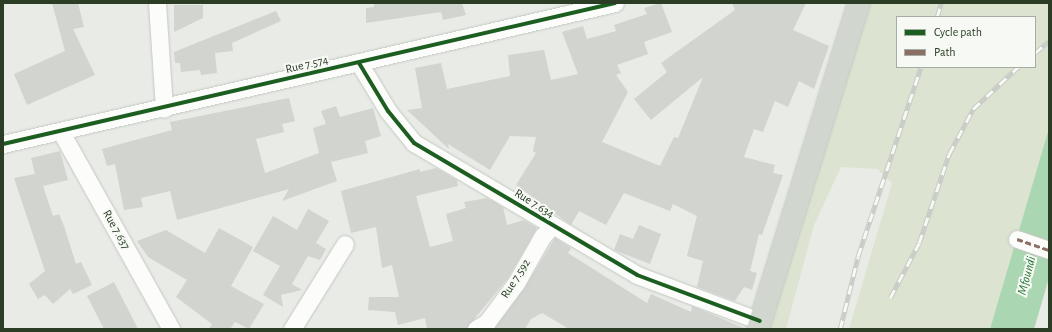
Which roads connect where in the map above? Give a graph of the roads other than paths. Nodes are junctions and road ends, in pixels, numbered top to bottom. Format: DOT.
graph roads {
  1 [pos="157,3"];
  2 [pos="615,3"];
  3 [pos="859,3"];
  4 [pos="359,63"];
  5 [pos="164,109"];
  6 [pos="62,132"];
  7 [pos="3,144"];
  8 [pos="552,226"];
  9 [pos="1017,239"];
  10 [pos="345,244"];
  11 [pos="1049,250"];
  12 [pos="759,325"];
  13 [pos="171,329"];
  14 [pos="292,329"];
  15 [pos="476,329"];
  1 -- 5 [label="street"];
  2 -- 4 [label="street, Rue 7.574"];
  3 -- 12 [label="main road"];
  4 -- 5 [label="street, Rue 7.574"];
  4 -- 8 [label="street, Rue 7.634"];
  5 -- 6 [label="street, Rue 7.574"];
  6 -- 7 [label="street, Rue 7.574"];
  6 -- 13 [label="street, Rue 7.637"];
  8 -- 12 [label="street, Rue 7.634"];
  8 -- 15 [label="street, Rue 7.592"];
  9 -- 11 [label="street"];
  10 -- 14 [label="street"];
}
